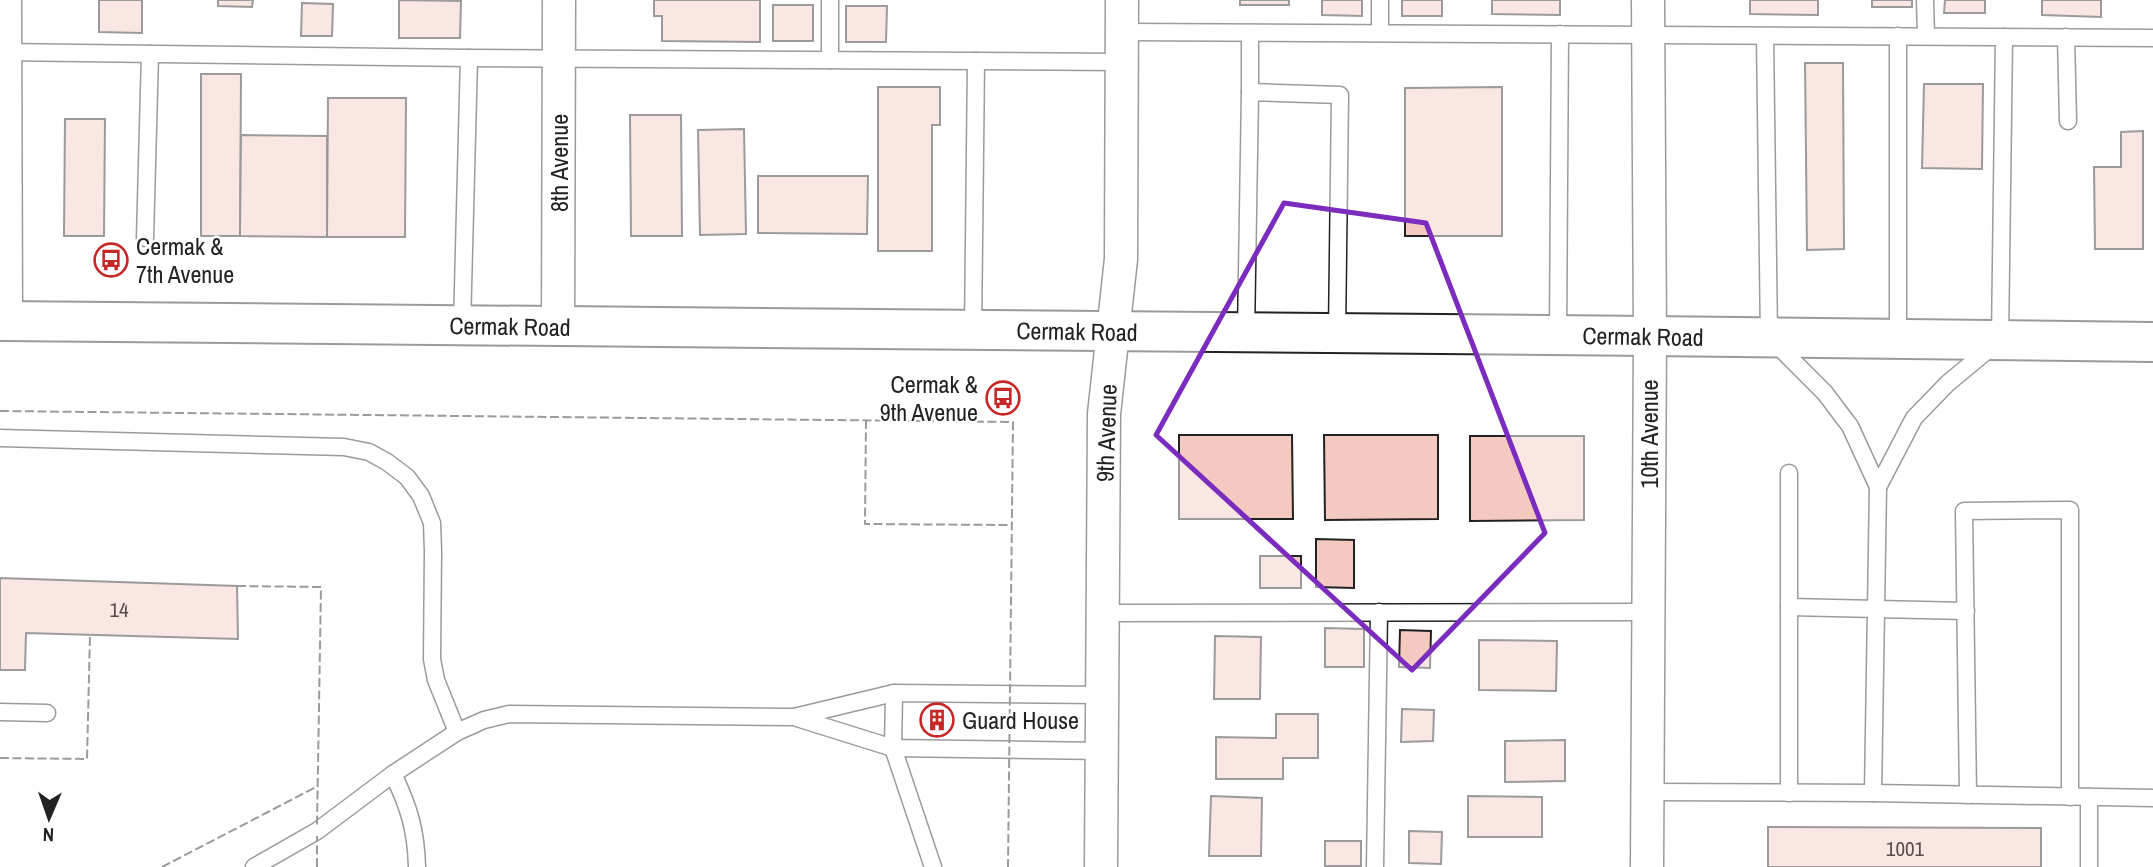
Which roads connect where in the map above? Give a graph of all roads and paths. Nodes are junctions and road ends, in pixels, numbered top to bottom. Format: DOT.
graph roads {
  1 [pos="5,0"];
  2 [pos="559,0"];
  3 [pos="830,0"];
  4 [pos="1122,0"];
  5 [pos="1380,0"];
  6 [pos="1648,0"];
  7 [pos="1925,0"];
  8 [pos="1250,33"];
  9 [pos="1380,33"];
  10 [pos="1560,34"];
  11 [pos="1648,34"];
  12 [pos="1765,36"];
  13 [pos="1898,36"];
  14 [pos="1926,36"];
  15 [pos="2004,37"];
  16 [pos="2066,37"];
  17 [pos="2153,38"];
  18 [pos="1122,47"];
  19 [pos="3,52"];
  20 [pos="150,54"];
  21 [pos="468,58"];
  22 [pos="559,59"];
  23 [pos="830,60"];
  24 [pos="976,61"];
  25 [pos="1250,92"];
  26 [pos="2068,121"];
  27 [pos="3,200"];
  28 [pos="145,238"];
  29 [pos="3,321"];
  30 [pos="462,326"];
  31 [pos="558,327"];
  32 [pos="973,331"];
  33 [pos="1112,332"];
  34 [pos="1246,333"];
  35 [pos="1337,334"];
  36 [pos="1558,335"];
  37 [pos="1650,336"];
  38 [pos="1769,337"];
  39 [pos="1898,339"];
  40 [pos="2000,340"];
  41 [pos="2153,342"];
  42 [pos="0,438"];
  43 [pos="1789,473"];
  44 [pos="1878,487"];
  45 [pos="1789,607"];
  46 [pos="1876,608"];
  47 [pos="1966,611"];
  48 [pos="1379,612"];
  49 [pos="1648,612"];
  50 [pos="1102,613"];
  51 [pos="894,693"];
  52 [pos="1102,695"];
  53 [pos="0,712"];
  54 [pos="47,713"];
  55 [pos="794,717"];
  56 [pos="457,732"];
  57 [pos="893,748"];
  58 [pos="1102,751"];
  59 [pos="393,774"];
  60 [pos="1647,792"];
  61 [pos="1789,793"];
  62 [pos="1873,793"];
  63 [pos="1968,795"];
  64 [pos="2070,797"];
  65 [pos="2089,797"];
  66 [pos="2153,798"];
  67 [pos="254,867"];
  68 [pos="418,867"];
  69 [pos="933,867"];
  70 [pos="1101,867"];
  71 [pos="1375,867"];
  72 [pos="1647,867"];
  73 [pos="2089,867"];
  1 -- 19 [label="street"];
  2 -- 22 [label="street, 8th Avenue"];
  3 -- 23 [label="lane"];
  4 -- 18 [label="street, 9th Avenue"];
  5 -- 9 [label="lane"];
  6 -- 11 [label="street, 10th Avenue"];
  7 -- 14 [label="lane"];
  8 -- 9 [label="lane"];
  8 -- 18 [label="lane"];
  8 -- 25 [label="lane"];
  9 -- 10 [label="lane"];
  10 -- 11 [label="lane"];
  10 -- 36 [label="lane"];
  11 -- 12 [label="lane"];
  11 -- 37 [label="street, 10th Avenue"];
  12 -- 13 [label="lane"];
  12 -- 38 [label="lane"];
  13 -- 14 [label="lane"];
  13 -- 39 [label="lane"];
  14 -- 15 [label="lane"];
  15 -- 16 [label="lane"];
  15 -- 40 [label="lane"];
  16 -- 17 [label="lane"];
  16 -- 26 [label="lane"];
  18 -- 24 [label="lane"];
  18 -- 33 [label="street, 9th Avenue"];
  19 -- 20 [label="lane"];
  19 -- 27 [label="street"];
  20 -- 21 [label="lane"];
  20 -- 28 [label="lane"];
  21 -- 22 [label="lane"];
  21 -- 30 [label="lane"];
  22 -- 23 [label="lane"];
  22 -- 31 [label="street, 8th Avenue"];
  23 -- 24 [label="lane"];
  24 -- 32 [label="lane"];
  25 -- 34 [label="lane"];
  25 -- 35 [label="lane"];
  27 -- 29 [label="street"];
  29 -- 30 [label="main road, Cermak Road"];
  30 -- 31 [label="main road, Cermak Road"];
  31 -- 32 [label="main road, Cermak Road"];
  32 -- 33 [label="main road, Cermak Road"];
  33 -- 34 [label="main road, Cermak Road"];
  33 -- 50 [label="street, 9th Avenue"];
  34 -- 35 [label="main road, Cermak Road"];
  35 -- 36 [label="main road, Cermak Road"];
  36 -- 37 [label="main road, Cermak Road"];
  37 -- 38 [label="main road, Cermak Road"];
  37 -- 49 [label="street, 10th Avenue"];
  38 -- 39 [label="main road, Cermak Road"];
  38 -- 44 [label="lane"];
  39 -- 40 [label="main road, Cermak Road"];
  40 -- 41 [label="main road, Cermak Road"];
  40 -- 44 [label="lane"];
  42 -- 56 [label="lane"];
  43 -- 45 [label="lane"];
  44 -- 46 [label="lane"];
  45 -- 46 [label="lane"];
  45 -- 61 [label="lane"];
  46 -- 47 [label="lane"];
  46 -- 62 [label="lane"];
  47 -- 63 [label="lane"];
  47 -- 64 [label="lane"];
  48 -- 49 [label="lane"];
  48 -- 50 [label="lane"];
  48 -- 71 [label="lane"];
  49 -- 60 [label="street, 10th Avenue"];
  50 -- 52 [label="street, 9th Avenue"];
  51 -- 52 [label="lane"];
  51 -- 55 [label="lane"];
  51 -- 57 [label="lane"];
  52 -- 58 [label="street, 9th Avenue"];
  53 -- 54 [label="lane"];
  55 -- 56 [label="lane"];
  55 -- 57 [label="lane"];
  56 -- 59 [label="lane"];
  57 -- 58 [label="lane"];
  57 -- 69 [label="lane"];
  58 -- 70 [label="street, 9th Avenue"];
  59 -- 67 [label="lane"];
  59 -- 68 [label="lane"];
  60 -- 61 [label="lane"];
  60 -- 72 [label="street, 10th Avenue"];
  61 -- 62 [label="lane"];
  62 -- 63 [label="lane"];
  63 -- 64 [label="lane"];
  64 -- 65 [label="lane"];
  65 -- 66 [label="lane"];
  65 -- 73 [label="lane"];
}
